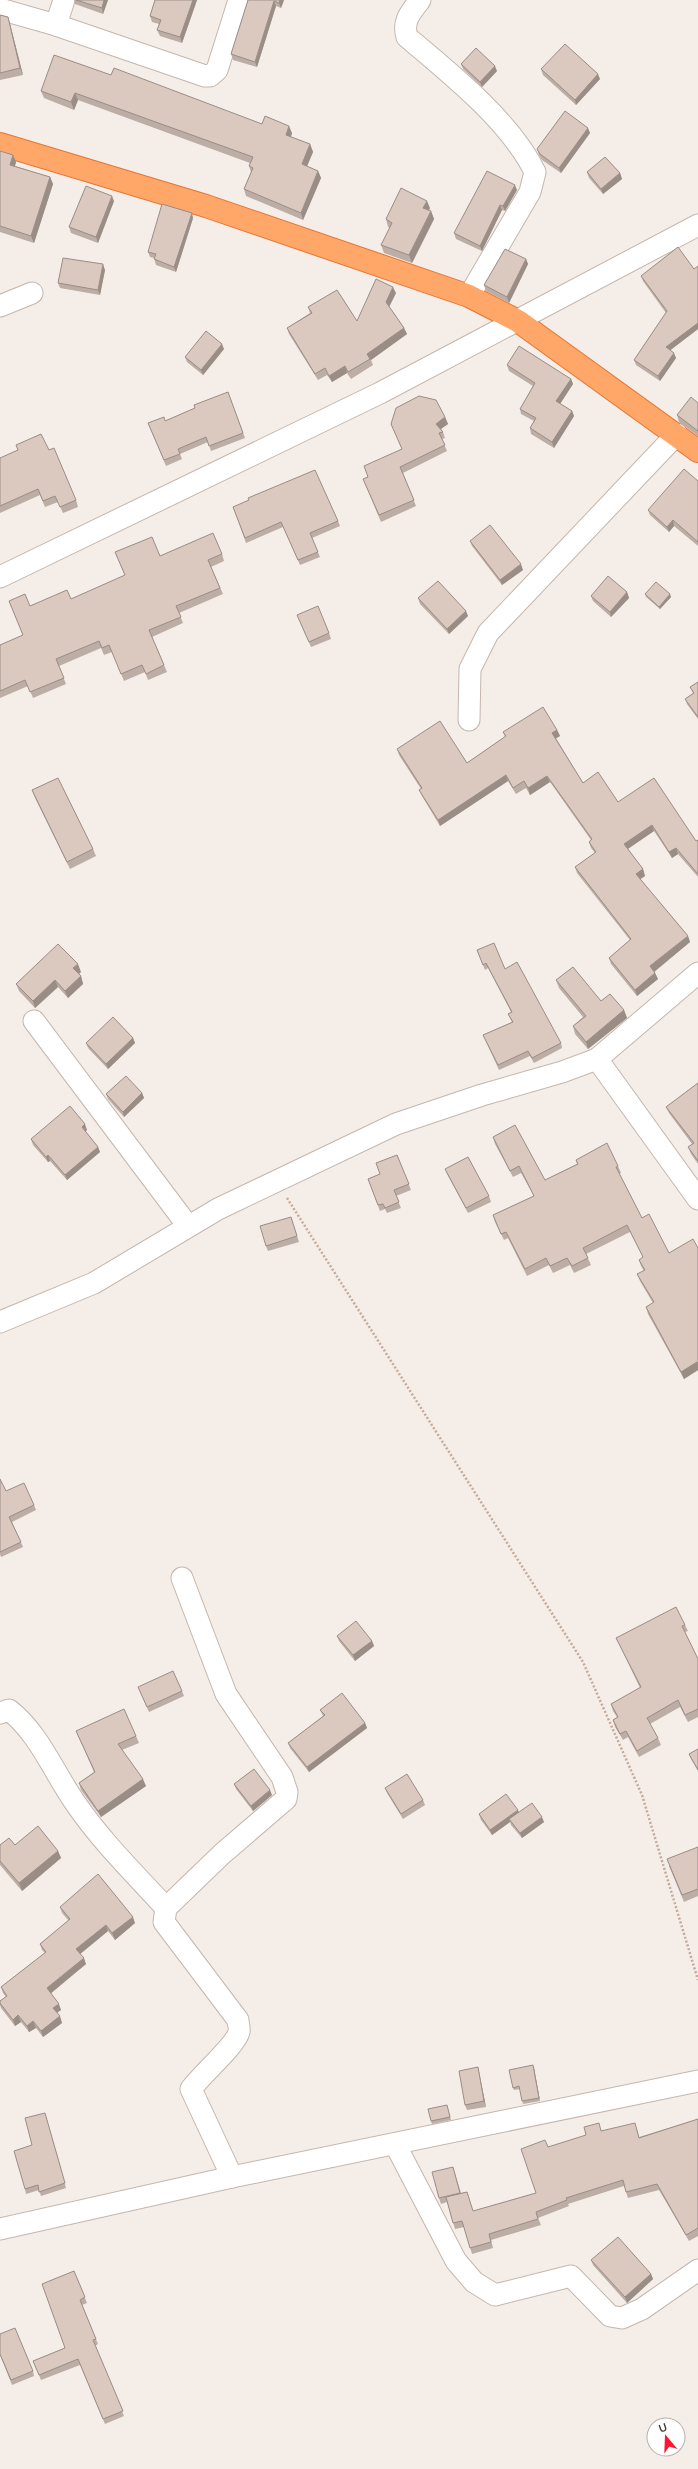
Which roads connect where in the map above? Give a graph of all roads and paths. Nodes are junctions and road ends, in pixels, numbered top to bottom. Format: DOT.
graph roads {
  1 [pos="64,0"];
  2 [pos="239,0"];
  3 [pos="420,0"];
  4 [pos="0,9"];
  5 [pos="56,26"];
  6 [pos="0,144"];
  7 [pos="698,225"];
  8 [pos="32,293"];
  9 [pos="469,296"];
  10 [pos="0,306"];
  11 [pos="518,321"];
  12 [pos="677,434"];
  13 [pos="698,450"];
  14 [pos="0,577"];
  15 [pos="469,720"];
  16 [pos="698,973"];
  17 [pos="34,1021"];
  18 [pos="597,1059"];
  19 [pos="276,1181"];
  20 [pos="698,1199"];
  21 [pos="188,1226"];
  22 [pos="0,1322"];
  23 [pos="182,1578"];
  24 [pos="0,1713"];
  25 [pos="166,1908"];
  26 [pos="698,1980"];
  27 [pos="698,2081"];
  28 [pos="395,2144"];
  29 [pos="232,2177"];
  30 [pos="0,2229"];
  31 [pos="698,2270"];
  1 -- 5 [label="street"];
  2 -- 5 [label="street"];
  3 -- 9 [label="street"];
  4 -- 5 [label="street"];
  6 -- 9 [label="highway"];
  7 -- 11 [label="street"];
  8 -- 10 [label="street"];
  9 -- 11 [label="highway"];
  11 -- 12 [label="highway"];
  11 -- 14 [label="street"];
  12 -- 13 [label="highway"];
  12 -- 15 [label="street"];
  16 -- 18 [label="street"];
  17 -- 21 [label="street"];
  18 -- 19 [label="street"];
  18 -- 20 [label="street"];
  19 -- 21 [label="street"];
  19 -- 26 [label="path"];
  21 -- 22 [label="street"];
  23 -- 25 [label="street"];
  24 -- 25 [label="street"];
  25 -- 29 [label="street"];
  27 -- 28 [label="street"];
  28 -- 29 [label="street"];
  28 -- 31 [label="street"];
  29 -- 30 [label="street"];
}
